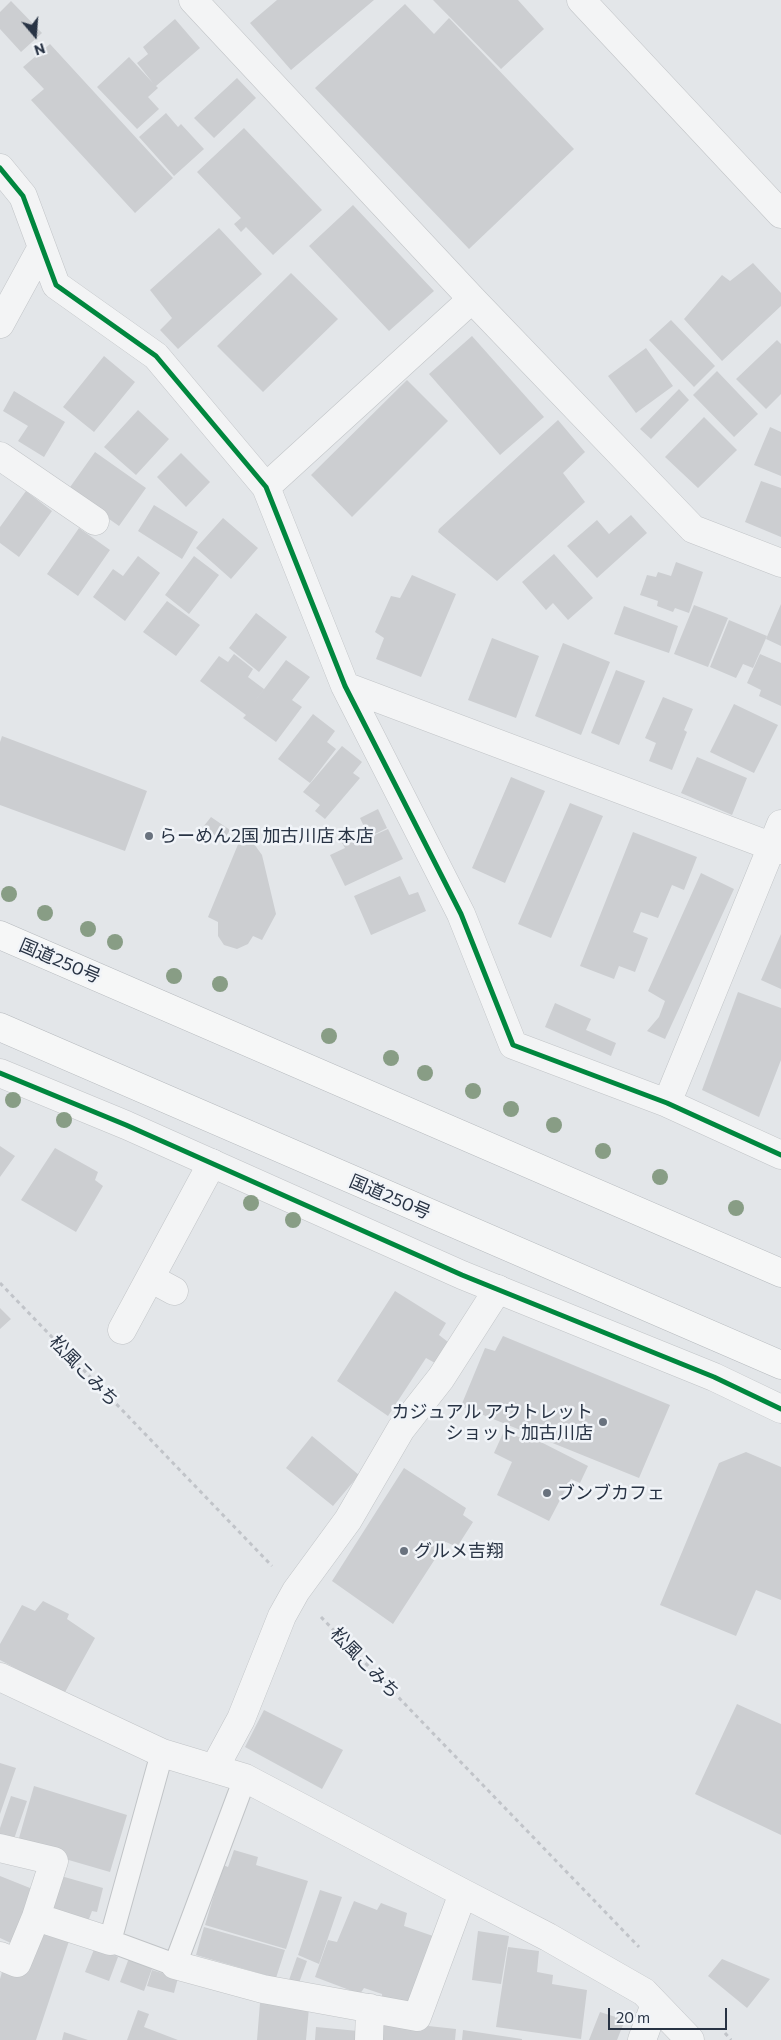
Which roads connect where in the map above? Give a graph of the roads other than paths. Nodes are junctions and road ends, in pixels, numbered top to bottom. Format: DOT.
graph roads {
  1 [pos="193,0"];
  2 [pos="580,0"];
  3 [pos="0,168"];
  4 [pos="781,214"];
  5 [pos="42,247"];
  6 [pos="472,299"];
  7 [pos="0,324"];
  8 [pos="0,456"];
  9 [pos="266,487"];
  10 [pos="95,521"];
  11 [pos="781,563"];
  12 [pos="345,686"];
  13 [pos="778,840"];
  14 [pos="0,935"];
  15 [pos="0,1027"];
  16 [pos="0,1073"];
  17 [pos="667,1103"];
  18 [pos="781,1155"];
  19 [pos="212,1163"];
  20 [pos="781,1273"];
  21 [pos="150,1278"];
  22 [pos="498,1289"];
  23 [pos="174,1291"];
  24 [pos="122,1330"];
  25 [pos="781,1365"];
  26 [pos="781,1409"];
  27 [pos="0,1677"];
  28 [pos="162,1753"];
  29 [pos="214,1769"];
  30 [pos="245,1778"];
  31 [pos="0,1848"];
  32 [pos="463,1893"];
  33 [pos="36,1917"];
  34 [pos="110,1941"];
  35 [pos="0,1956"];
  36 [pos="175,1965"];
  37 [pos="655,2004"];
  38 [pos="370,2008"];
  39 [pos="369,2040"];
  40 [pos="642,2040"];
  41 [pos="690,2040"];
  1 -- 6 [label="street"];
  2 -- 4 [label="street"];
  3 -- 5 [label="street"];
  5 -- 7 [label="street"];
  5 -- 9 [label="street"];
  6 -- 9 [label="street"];
  6 -- 11 [label="street"];
  8 -- 10 [label="street"];
  9 -- 12 [label="street"];
  12 -- 13 [label="street"];
  12 -- 17 [label="street"];
  13 -- 17 [label="street"];
  14 -- 20 [label="highway, 国道250号"];
  15 -- 25 [label="highway, 国道250号"];
  16 -- 19 [label="street"];
  17 -- 18 [label="street"];
  19 -- 21 [label="street"];
  19 -- 22 [label="street"];
  21 -- 23 [label="street"];
  21 -- 24 [label="street"];
  22 -- 26 [label="street"];
  22 -- 29 [label="street"];
  27 -- 28 [label="street"];
  28 -- 29 [label="street"];
  28 -- 34 [label="lane"];
  29 -- 30 [label="street"];
  30 -- 32 [label="street"];
  30 -- 36 [label="lane"];
  31 -- 33 [label="street"];
  32 -- 37 [label="street"];
  32 -- 38 [label="street"];
  33 -- 34 [label="street"];
  33 -- 35 [label="street"];
  34 -- 36 [label="lane"];
  36 -- 38 [label="street"];
  37 -- 40 [label="street"];
  37 -- 41 [label="street"];
  38 -- 39 [label="street"];
}
